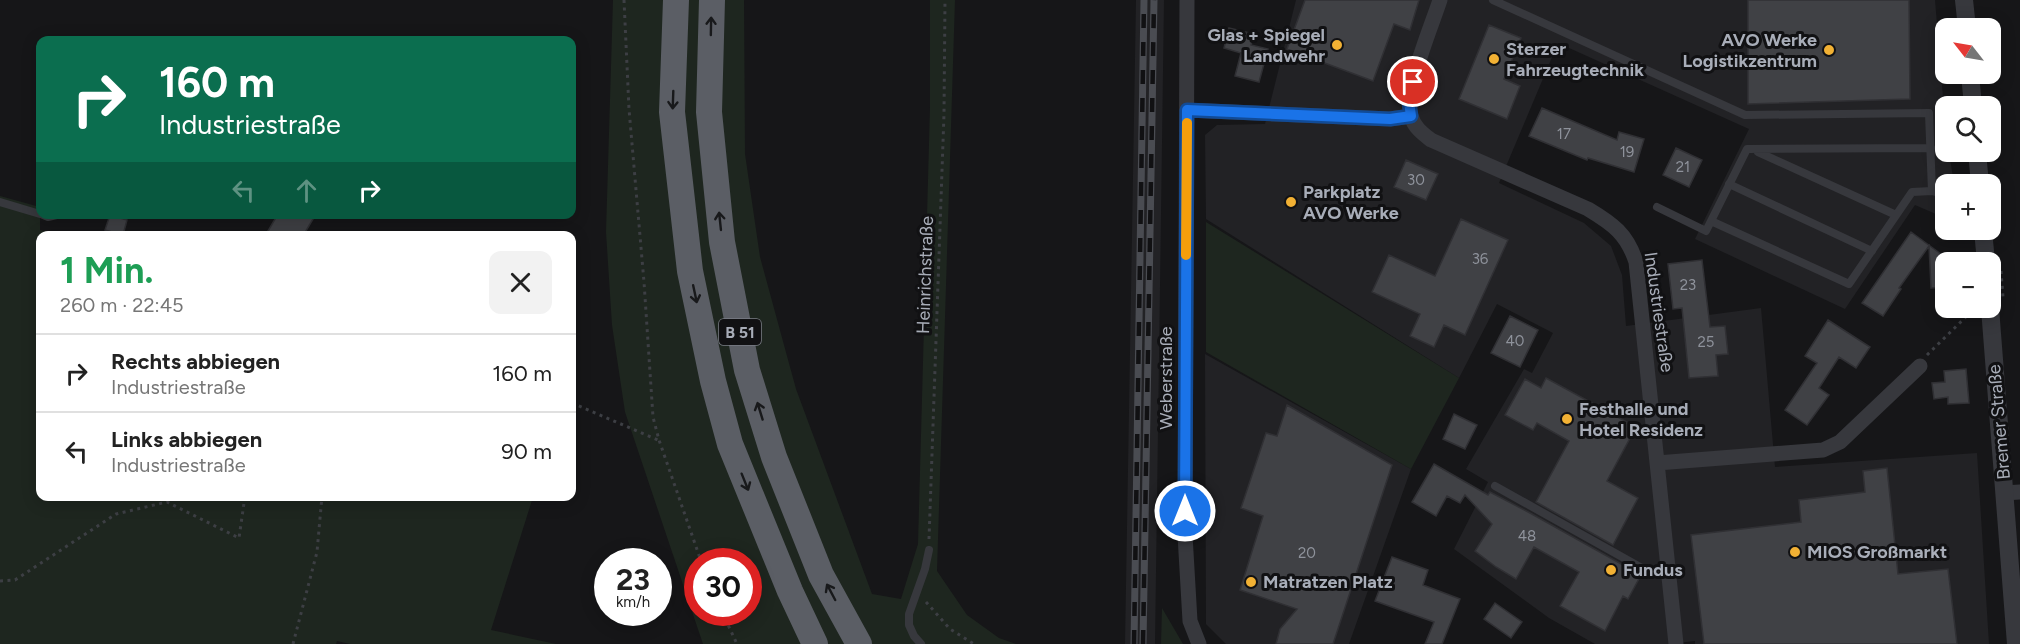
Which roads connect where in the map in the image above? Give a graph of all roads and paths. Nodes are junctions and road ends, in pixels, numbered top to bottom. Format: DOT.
graph roads {
  1 [pos="624,0"];
  2 [pos="676,0"];
  3 [pos="712,0"];
  4 [pos="945,0"];
  5 [pos="1187,0"];
  6 [pos="1440,0"];
  7 [pos="1493,0"];
  8 [pos="1964,0"];
  9 [pos="1965,18"];
  10 [pos="1187,110"];
  11 [pos="1411,116"];
  12 [pos="1930,148"];
  13 [pos="1754,150"];
  14 [pos="1729,184"];
  15 [pos="1932,191"];
  16 [pos="1935,192"];
  17 [pos="0,202"];
  18 [pos="1657,207"];
  19 [pos="36,213"];
  20 [pos="1896,215"];
  21 [pos="1711,221"];
  22 [pos="1872,250"];
  23 [pos="1965,318"];
  24 [pos="1991,318"];
  25 [pos="1920,366"];
  26 [pos="576,405"];
  27 [pos="659,440"];
  28 [pos="1657,463"];
  29 [pos="1495,486"];
  30 [pos="2012,493"];
  31 [pos="244,501"];
  32 [pos="322,501"];
  33 [pos="696,548"];
  34 [pos="929,550"];
  35 [pos="1668,571"];
  36 [pos="0,581"];
  37 [pos="917,591"];
  38 [pos="729,626"];
  39 [pos="293,644"];
  40 [pos="737,644"];
  41 [pos="815,644"];
  42 [pos="859,644"];
  43 [pos="921,644"];
  44 [pos="974,644"];
  45 [pos="1199,644"];
  46 [pos="1676,644"];
  47 [pos="2016,644"];
  1 -- 27 [label="path"];
  2 -- 41 [label="highway, B 51, one-way"];
  42 -- 3 [label="highway, B 51, one-way"];
  4 -- 34 [label="path, Heinrichstraße"];
  5 -- 10 [label="street, Weberstraße"];
  6 -- 11 [label="street"];
  7 -- 12 [label="lane"];
  8 -- 9 [label="street"];
  10 -- 11 [label="street"];
  10 -- 45 [label="street, Weberstraße"];
  11 -- 28 [label="street, Industriestraße"];
  12 -- 13 [label="lane"];
  12 -- 15 [label="lane"];
  13 -- 14 [label="lane"];
  13 -- 20 [label="lane"];
  14 -- 21 [label="lane"];
  14 -- 22 [label="lane"];
  15 -- 16 [label="lane"];
  15 -- 20 [label="lane"];
  17 -- 19 [label="lane"];
  18 -- 21 [label="lane"];
  20 -- 22 [label="lane"];
  21 -- 22 [label="lane"];
  23 -- 25 [label="path"];
  24 -- 30 [label="street, Bremer Straße"];
  25 -- 28 [label="street"];
  26 -- 27 [label="path"];
  27 -- 33 [label="path"];
  28 -- 35 [label="street, Industriestraße"];
  29 -- 35 [label="lane"];
  30 -- 47 [label="street, Bremer Straße"];
  31 -- 36 [label="path"];
  32 -- 39 [label="path"];
  34 -- 37 [label="lane"];
  35 -- 46 [label="street, Industriestraße"];
  37 -- 43 [label="lane"];
  37 -- 44 [label="path"];
  38 -- 40 [label="path"];
}
